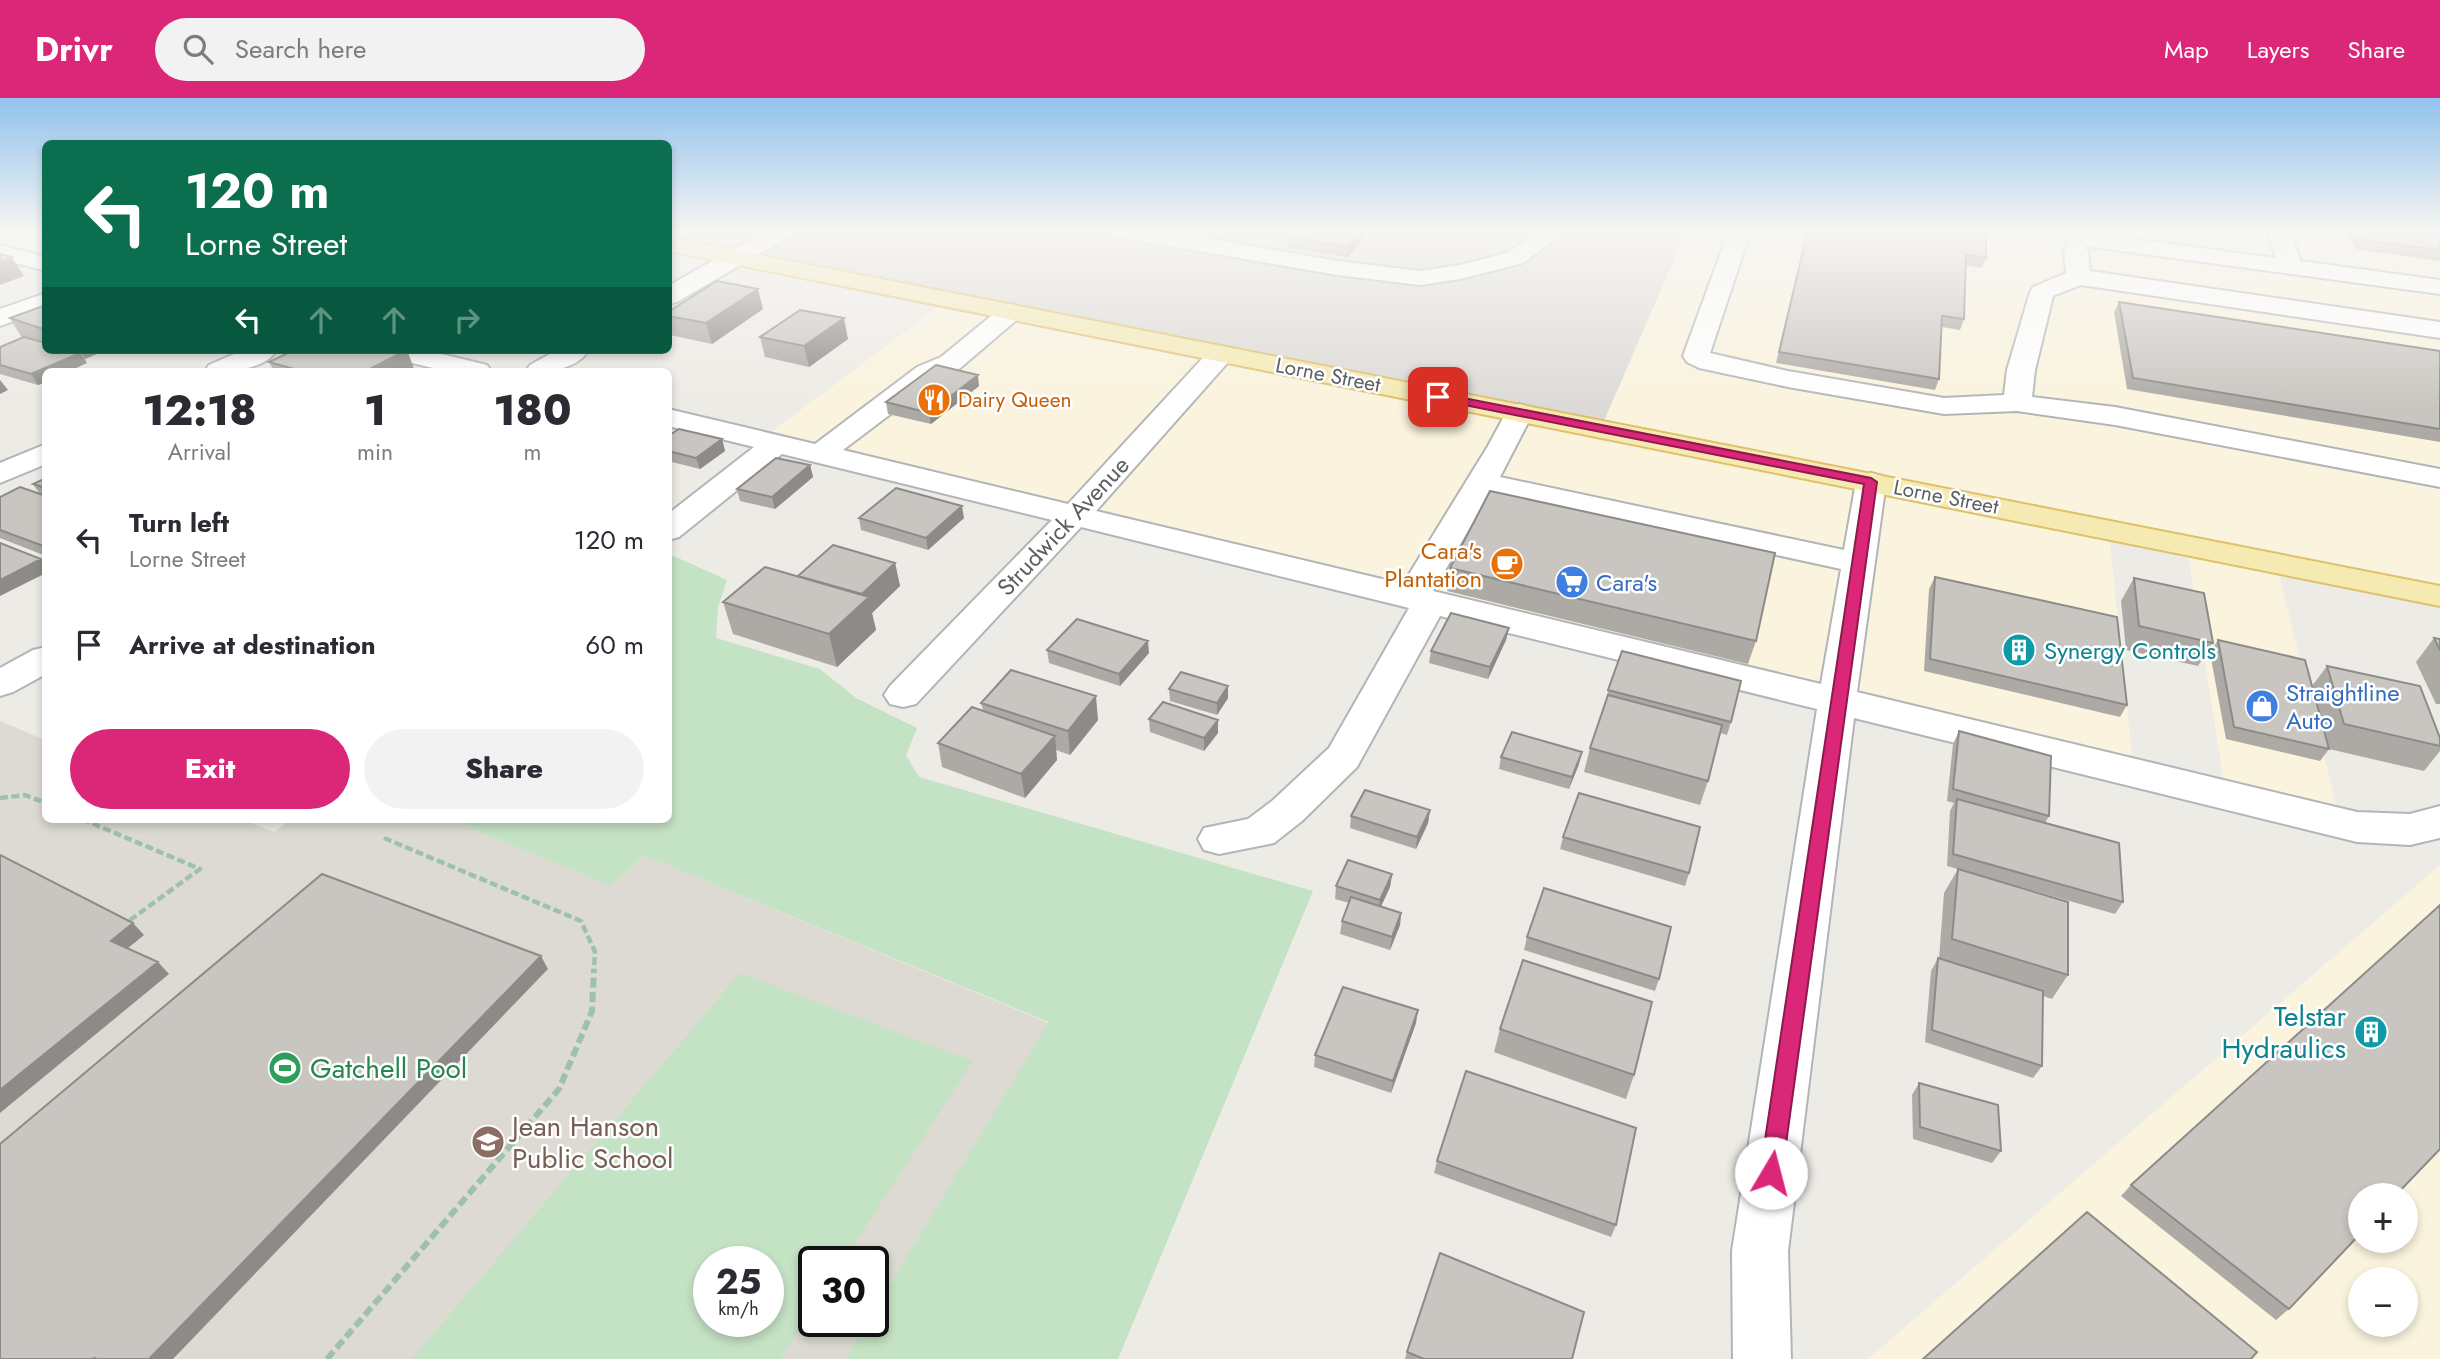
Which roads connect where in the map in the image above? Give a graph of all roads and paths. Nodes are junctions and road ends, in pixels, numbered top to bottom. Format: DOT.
graph roads {
  1 [pos="893,289"];
  2 [pos="1719,289"];
  3 [pos="2050,289"];
  4 [pos="2159,289"];
  5 [pos="42,302"];
  6 [pos="1011,312"];
  7 [pos="0,318"];
  8 [pos="2440,330"];
  9 [pos="255,354"];
  10 [pos="409,354"];
  11 [pos="569,354"];
  12 [pos="1221,354"];
  13 [pos="225,368"];
  14 [pos="465,368"];
  15 [pos="545,368"];
  16 [pos="2017,403"];
  17 [pos="1519,413"];
  18 [pos="672,418"];
  19 [pos="777,443"];
  20 [pos="820,454"];
  21 [pos="42,455"];
  22 [pos="0,474"];
  23 [pos="2440,478"];
  24 [pos="1482,482"];
  25 [pos="1871,482"];
  26 [pos="1074,515"];
  27 [pos="672,527"];
  28 [pos="1859,563"];
  29 [pos="2440,596"];
  30 [pos="1422,599"];
  31 [pos="42,660"];
  32 [pos="0,684"];
  33 [pos="903,695"];
  34 [pos="1837,700"];
  35 [pos="0,798"];
  36 [pos="42,801"];
  37 [pos="2440,821"];
  38 [pos="91,823"];
  39 [pos="384,838"];
  40 [pos="1219,839"];
  41 [pos="124,925"];
  42 [pos="327,1359"];
  43 [pos="1762,1359"];
  1 -- 6 [label="main road, Lorne Street"];
  2 -- 16 [label="street"];
  3 -- 16 [label="street"];
  4 -- 8 [label="street"];
  5 -- 7 [label="street"];
  6 -- 12 [label="main road, Lorne Street"];
  6 -- 20 [label="street"];
  9 -- 13 [label="street"];
  10 -- 14 [label="street"];
  11 -- 15 [label="street"];
  12 -- 17 [label="main road, Lorne Street"];
  12 -- 26 [label="street, Strudwick Avenue"];
  16 -- 23 [label="street"];
  17 -- 24 [label="street"];
  17 -- 25 [label="main road, Lorne Street"];
  18 -- 19 [label="street"];
  19 -- 20 [label="street"];
  19 -- 27 [label="street"];
  20 -- 26 [label="street"];
  21 -- 22 [label="street"];
  24 -- 28 [label="street"];
  24 -- 30 [label="street"];
  25 -- 28 [label="street"];
  25 -- 29 [label="main road, Lorne Street"];
  26 -- 30 [label="street"];
  26 -- 33 [label="street, Strudwick Avenue"];
  28 -- 34 [label="street"];
  30 -- 34 [label="street"];
  30 -- 40 [label="street"];
  31 -- 32 [label="street"];
  34 -- 37 [label="street"];
  34 -- 43 [label="street"];
  35 -- 36 [label="path"];
  38 -- 41 [label="path"];
  39 -- 42 [label="path"];
}
